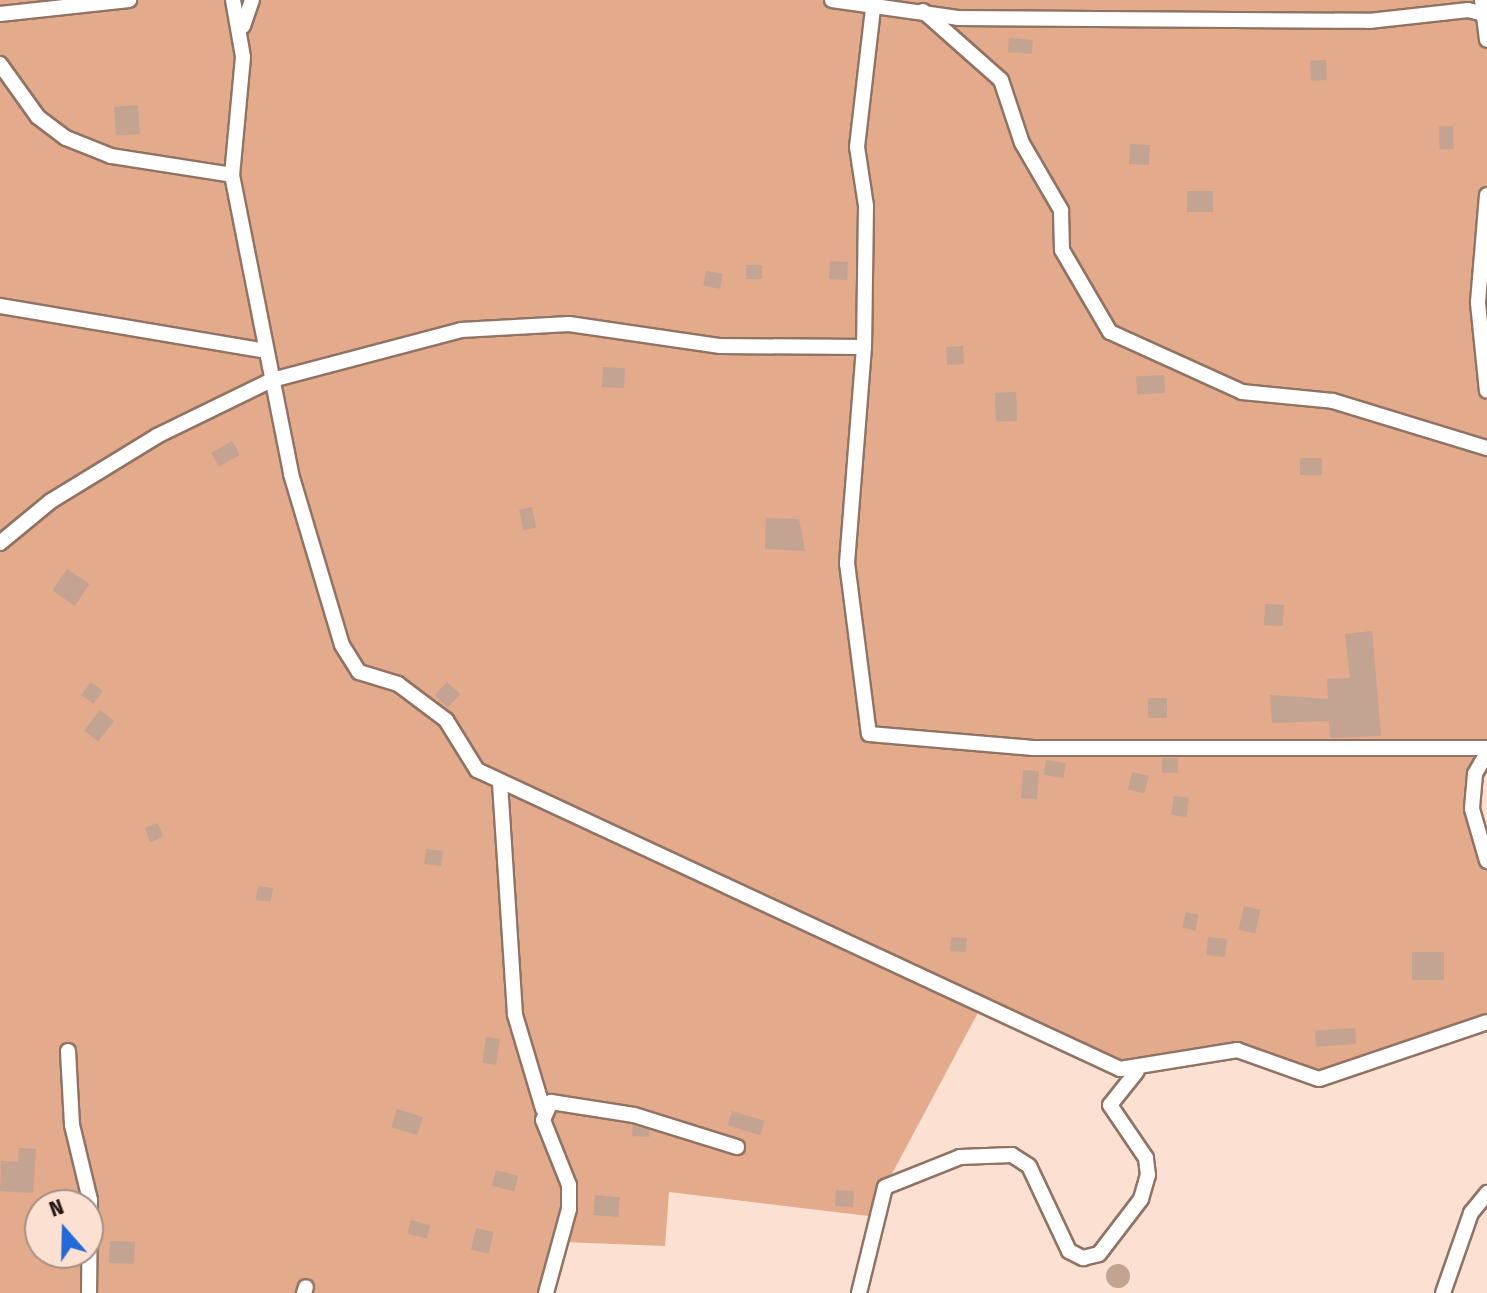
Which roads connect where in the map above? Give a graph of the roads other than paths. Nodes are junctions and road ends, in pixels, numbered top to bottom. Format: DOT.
graph roads {
  1 [pos="129,0"];
  2 [pos="243,0"];
  3 [pos="832,0"];
  4 [pos="873,5"];
  5 [pos="1483,7"];
  6 [pos="923,11"];
  7 [pos="0,14"];
  8 [pos="1487,40"];
  9 [pos="0,64"];
  10 [pos="232,175"];
  11 [pos="1487,195"];
  12 [pos="0,306"];
  13 [pos="864,347"];
  14 [pos="266,351"];
  15 [pos="272,380"];
  16 [pos="1487,391"];
  17 [pos="1487,448"];
  18 [pos="0,543"];
  19 [pos="1487,751"];
  20 [pos="500,783"];
  21 [pos="1487,861"];
  22 [pos="1487,1022"];
  23 [pos="68,1051"];
  24 [pos="1137,1071"];
  25 [pos="543,1109"];
  26 [pos="737,1147"];
  27 [pos="1487,1193"];
  28 [pos="89,1293"];
  29 [pos="546,1293"];
  30 [pos="859,1293"];
  31 [pos="1443,1293"];
  1 -- 7 [label="street"];
  2 -- 10 [label="street"];
  3 -- 4 [label="street"];
  4 -- 6 [label="street"];
  4 -- 13 [label="street"];
  5 -- 6 [label="street"];
  5 -- 8 [label="street"];
  6 -- 17 [label="street"];
  9 -- 10 [label="street"];
  10 -- 14 [label="street"];
  11 -- 16 [label="street"];
  12 -- 14 [label="street"];
  13 -- 15 [label="street"];
  13 -- 19 [label="street"];
  14 -- 15 [label="street"];
  15 -- 18 [label="street"];
  15 -- 20 [label="street"];
  19 -- 21 [label="street"];
  20 -- 24 [label="street"];
  20 -- 25 [label="street"];
  22 -- 24 [label="street"];
  23 -- 28 [label="street"];
  24 -- 30 [label="street"];
  25 -- 26 [label="street"];
  25 -- 29 [label="street"];
  27 -- 31 [label="street"];
}
